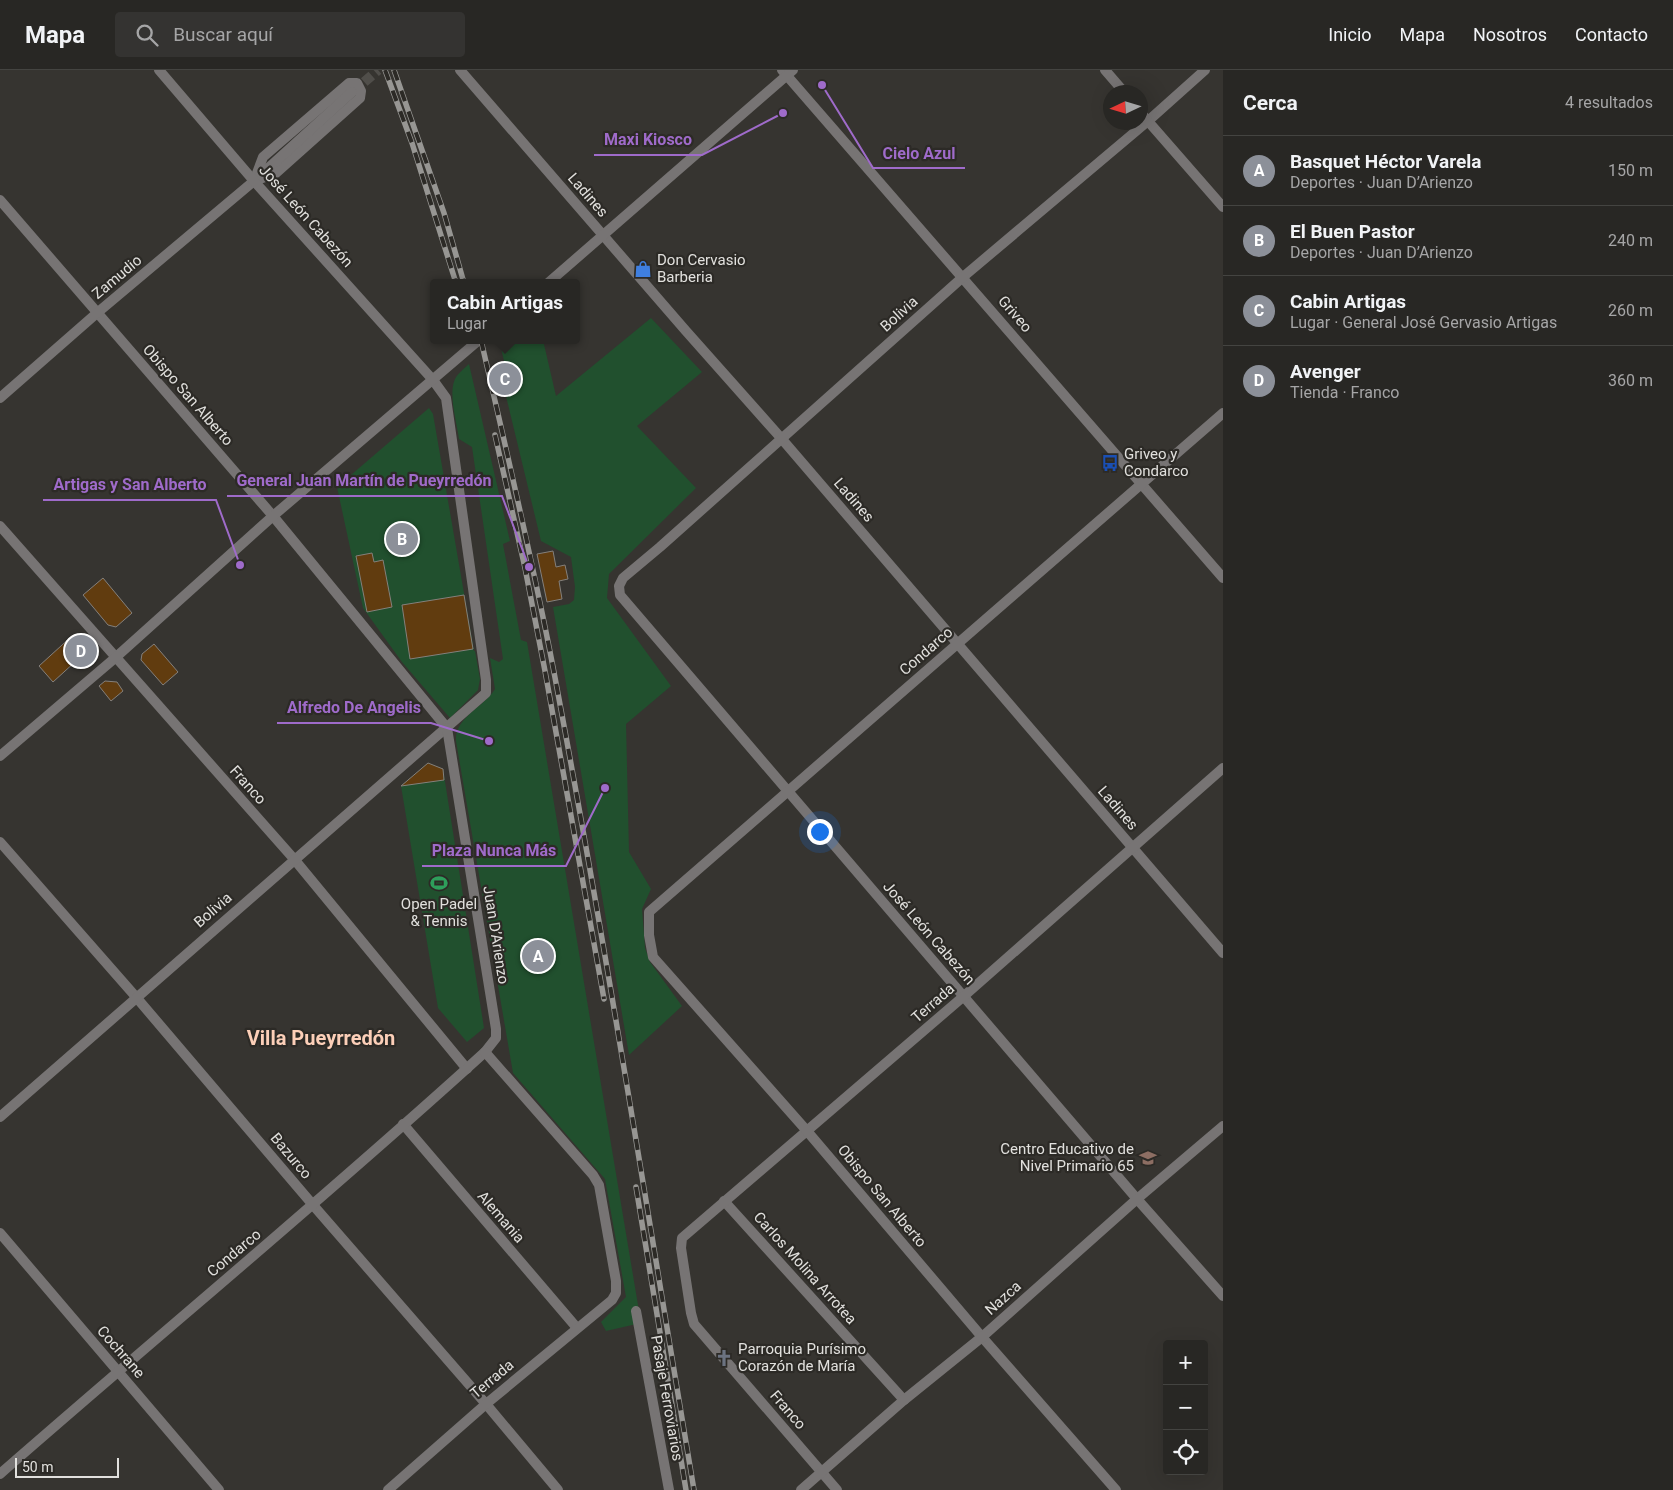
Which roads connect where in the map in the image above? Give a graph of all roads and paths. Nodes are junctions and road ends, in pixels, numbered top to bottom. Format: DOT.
graph roads {
  1 [pos="159,70"];
  2 [pos="460,70"];
  3 [pos="1104,70"];
  4 [pos="1205,70"];
  5 [pos="788,72"];
  6 [pos="1118,85"];
  7 [pos="352,92"];
  8 [pos="1148,120"];
  9 [pos="1136,130"];
  10 [pos="254,180"];
  11 [pos="0,200"];
  12 [pos="1223,207"];
  13 [pos="603,236"];
  14 [pos="963,277"];
  15 [pos="553,279"];
  16 [pos="97,313"];
  17 [pos="474,344"];
  18 [pos="434,380"];
  19 [pos="0,398"];
  20 [pos="1223,413"];
  21 [pos="781,438"];
  22 [pos="1141,484"];
  23 [pos="274,516"];
  24 [pos="0,526"];
  25 [pos="1223,578"];
  26 [pos="619,586"];
  27 [pos="957,644"];
  28 [pos="115,658"];
  29 [pos="447,728"];
  30 [pos="0,756"];
  31 [pos="1223,768"];
  32 [pos="787,793"];
  33 [pos="0,842"];
  34 [pos="1132,847"];
  35 [pos="294,859"];
  36 [pos="648,912"];
  37 [pos="1223,953"];
  38 [pos="964,996"];
  39 [pos="136,997"];
  40 [pos="485,1052"];
  41 [pos="467,1068"];
  42 [pos="0,1117"];
  43 [pos="403,1124"];
  44 [pos="1223,1126"];
  45 [pos="807,1131"];
  46 [pos="1137,1199"];
  47 [pos="724,1201"];
  48 [pos="313,1205"];
  49 [pos="0,1233"];
  50 [pos="682,1238"];
  51 [pos="1223,1296"];
  52 [pos="636,1311"];
  53 [pos="577,1328"];
  54 [pos="982,1337"];
  55 [pos="118,1371"];
  56 [pos="904,1400"];
  57 [pos="486,1404"];
  58 [pos="822,1472"];
  59 [pos="0,1474"];
  60 [pos="220,1490"];
  61 [pos="388,1490"];
  62 [pos="558,1490"];
  63 [pos="669,1490"];
  64 [pos="802,1490"];
  65 [pos="837,1490"];
  66 [pos="1116,1490"];
  1 -- 10 [label="street, José León Cabezón"];
  2 -- 13 [label="street, Ladines"];
  3 -- 6 [label="street"];
  4 -- 8 [label="street, Bolivia"];
  5 -- 13 [label="street"];
  5 -- 14 [label="street, Griveo"];
  7 -- 10 [label="street, Zamudio"];
  8 -- 12 [label="street"];
  9 -- 14 [label="street, Bolivia"];
  10 -- 10 [label="street, Zamudio"];
  10 -- 16 [label="street, Zamudio"];
  10 -- 18 [label="street, José León Cabezón"];
  11 -- 16 [label="street, Obispo San Alberto"];
  13 -- 15 [label="street"];
  13 -- 21 [label="street, Ladines"];
  14 -- 21 [label="street, Bolivia"];
  14 -- 22 [label="street, Griveo"];
  16 -- 19 [label="street, Zamudio"];
  16 -- 23 [label="street, Obispo San Alberto"];
  17 -- 18 [label="street"];
  18 -- 23 [label="street"];
  18 -- 29 [label="street"];
  20 -- 22 [label="street, Condarco"];
  21 -- 26 [label="street, Bolivia"];
  21 -- 27 [label="street, Ladines"];
  22 -- 25 [label="street, Griveo"];
  22 -- 27 [label="street, Condarco"];
  23 -- 28 [label="street"];
  23 -- 29 [label="street, Obispo San Alberto"];
  24 -- 28 [label="street, Franco"];
  26 -- 32 [label="street, José León Cabezón"];
  27 -- 32 [label="street, Condarco"];
  27 -- 34 [label="street, Ladines"];
  28 -- 30 [label="street"];
  28 -- 35 [label="street, Franco"];
  29 -- 35 [label="street, Bolivia"];
  29 -- 40 [label="street, Juan D’Arienzo"];
  31 -- 34 [label="street, Terrada"];
  32 -- 36 [label="street, Condarco"];
  32 -- 38 [label="street, José León Cabezón"];
  33 -- 39 [label="street, Bazurco"];
  34 -- 37 [label="street, Ladines"];
  34 -- 38 [label="street, Terrada"];
  35 -- 39 [label="street, Bolivia"];
  35 -- 41 [label="street, Franco"];
  36 -- 45 [label="street, Obispo San Alberto"];
  38 -- 45 [label="street, Terrada"];
  38 -- 46 [label="street, José León Cabezón"];
  39 -- 42 [label="street, Bolivia"];
  39 -- 48 [label="street, Bazurco"];
  40 -- 41 [label="street, Condarco"];
  40 -- 53 [label="street, Terrada"];
  41 -- 43 [label="street, Condarco"];
  43 -- 48 [label="street, Condarco"];
  43 -- 53 [label="street, Alemania"];
  44 -- 46 [label="street, Nazca"];
  45 -- 47 [label="street, Terrada"];
  45 -- 54 [label="street, Obispo San Alberto"];
  46 -- 51 [label="street, José León Cabezón"];
  46 -- 54 [label="street, Nazca"];
  47 -- 50 [label="street, Terrada"];
  47 -- 56 [label="street, Carlos Molina Arrotea"];
  48 -- 55 [label="street, Condarco"];
  48 -- 57 [label="street, Bazurco"];
  49 -- 55 [label="street, Cochrane"];
  50 -- 58 [label="street, Franco"];
  52 -- 63 [label="street, Pasaje Ferroviarios"];
  53 -- 57 [label="street, Terrada"];
  54 -- 56 [label="street, Nazca"];
  54 -- 66 [label="street, Obispo San Alberto"];
  55 -- 59 [label="street, Condarco"];
  55 -- 60 [label="street, Cochrane"];
  56 -- 58 [label="street, Nazca"];
  57 -- 61 [label="street, Terrada"];
  57 -- 62 [label="street, Bazurco"];
  58 -- 64 [label="street, Nazca"];
  58 -- 65 [label="street, Franco"];
}
